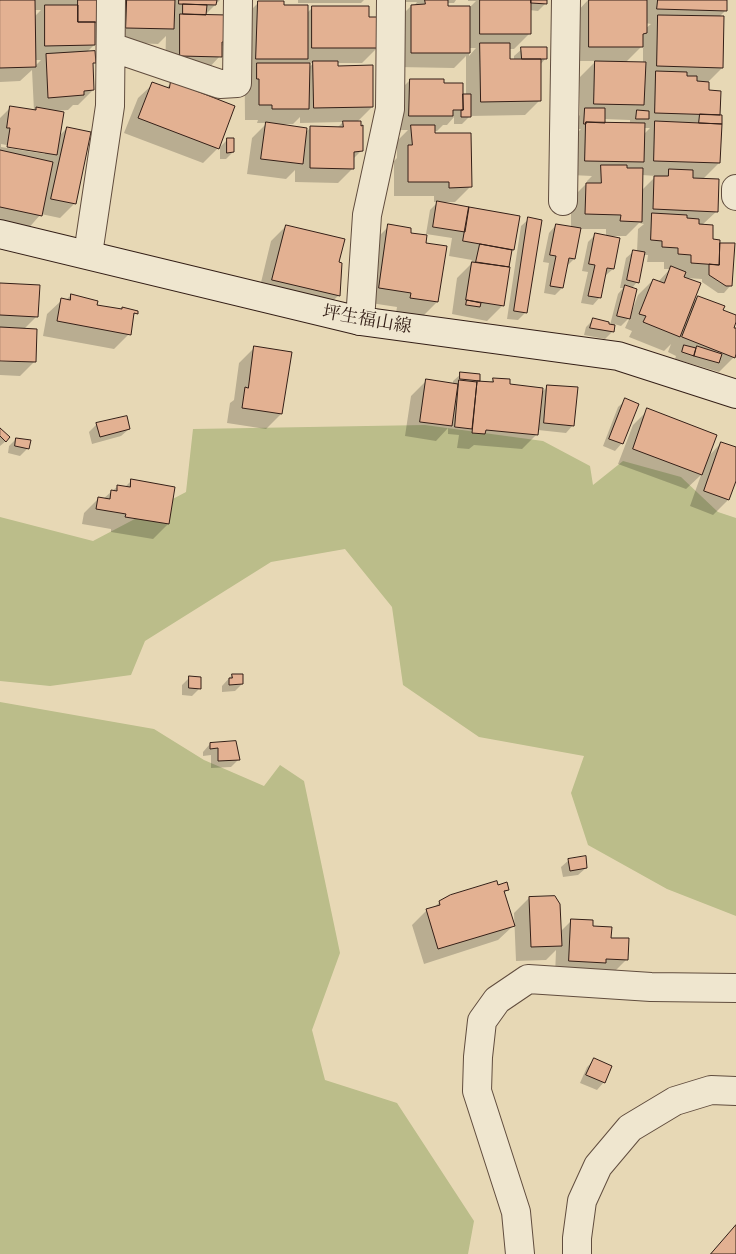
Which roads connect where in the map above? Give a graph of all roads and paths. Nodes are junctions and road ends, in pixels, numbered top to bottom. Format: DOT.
graph roads {
  1 [pos="111,0"];
  2 [pos="238,0"];
  3 [pos="391,0"];
  4 [pos="566,0"];
  5 [pos="111,47"];
  6 [pos="736,189"];
  7 [pos="736,196"];
  8 [pos="563,201"];
  9 [pos="0,234"];
  10 [pos="88,254"];
  11 [pos="360,321"];
  12 [pos="736,394"];
  13 [pos="736,988"];
  14 [pos="736,1091"];
  15 [pos="520,1254"];
  16 [pos="577,1254"];
  1 -- 5 [label="street"];
  2 -- 5 [label="street"];
  3 -- 11 [label="street"];
  4 -- 8 [label="street"];
  5 -- 10 [label="street"];
  6 -- 7 [label="street"];
  9 -- 10 [label="street, 坪生福山線"];
  10 -- 11 [label="street, 坪生福山線"];
  11 -- 12 [label="street, 坪生福山線"];
  13 -- 15 [label="street"];
  14 -- 16 [label="street"];
}
